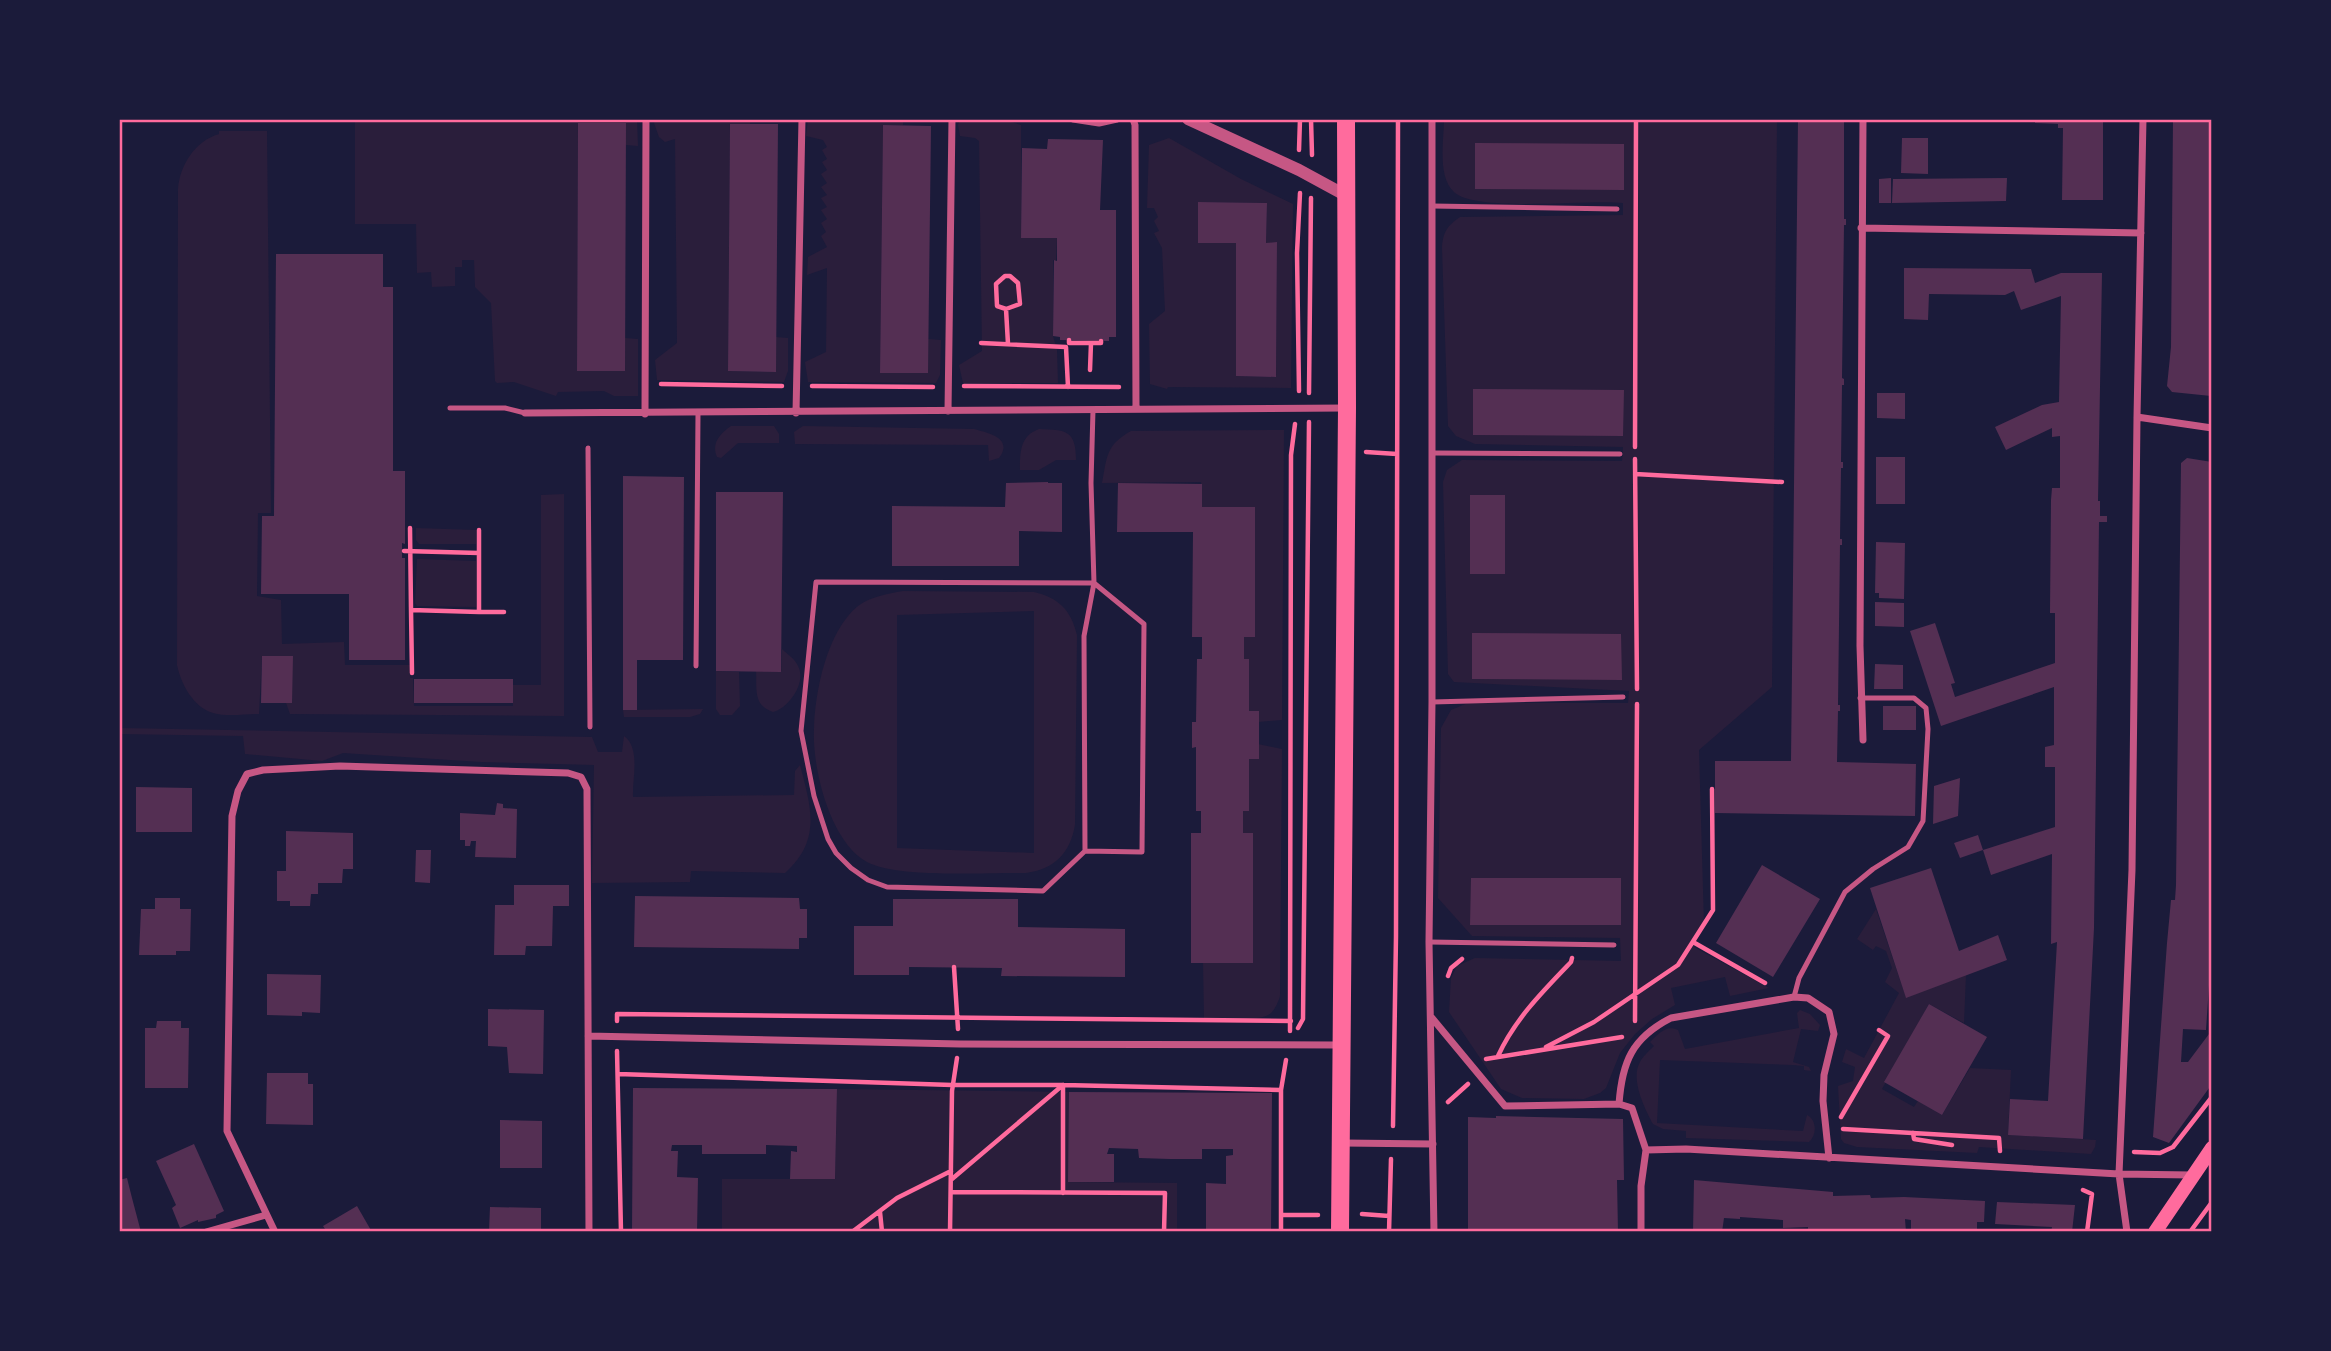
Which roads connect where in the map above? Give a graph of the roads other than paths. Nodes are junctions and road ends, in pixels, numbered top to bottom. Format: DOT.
graph roads {
  1 [pos="646,119"];
  2 [pos="802,119"];
  3 [pos="952,119"];
  4 [pos="1073,119"];
  5 [pos="1117,119"];
  6 [pos="1188,119"];
  7 [pos="1346,119"];
  8 [pos="1432,119"];
  9 [pos="1863,119"];
  10 [pos="2143,119"];
  11 [pos="1134,122"];
  12 [pos="1345,195"];
  13 [pos="1432,206"];
  14 [pos="1617,209"];
  15 [pos="1861,228"];
  16 [pos="2141,233"];
  17 [pos="450,408"];
  18 [pos="1347,408"];
  19 [pos="1136,409"];
  20 [pos="1093,410"];
  21 [pos="948,411"];
  22 [pos="524,413"];
  23 [pos="698,413"];
  24 [pos="796,413"];
  25 [pos="645,414"];
  26 [pos="2137,417"];
  27 [pos="2212,428"];
  28 [pos="588,448"];
  29 [pos="1433,453"];
  30 [pos="1620,454"];
  31 [pos="1094,583"];
  32 [pos="696,666"];
  33 [pos="1623,697"];
  34 [pos="1860,698"];
  35 [pos="1432,702"];
  36 [pos="590,727"];
  37 [pos="1863,740"];
  38 [pos="1085,851"];
  39 [pos="1429,943"];
  40 [pos="1614,945"];
  41 [pos="1794,997"];
  42 [pos="1432,1018"];
  43 [pos="588,1036"];
  44 [pos="1342,1045"];
  45 [pos="1619,1104"];
  46 [pos="1341,1143"];
  47 [pos="1433,1144"];
  48 [pos="2212,1148"];
  49 [pos="1646,1150"];
  50 [pos="1829,1157"];
  51 [pos="2119,1174"];
  52 [pos="2192,1175"];
  53 [pos="266,1215"];
  54 [pos="206,1232"];
  55 [pos="275,1232"];
  56 [pos="589,1232"];
  57 [pos="1340,1232"];
  58 [pos="1434,1232"];
  59 [pos="1641,1232"];
  60 [pos="2127,1232"];
  61 [pos="2155,1232"];
  1 -- 25 [label="street"];
  2 -- 24 [label="street"];
  3 -- 21 [label="street"];
  4 -- 5 [label="street"];
  6 -- 12 [label="street"];
  7 -- 12 [label="main road"];
  8 -- 13 [label="street"];
  9 -- 15 [label="street"];
  10 -- 16 [label="street"];
  11 -- 19 [label="street"];
  12 -- 18 [label="main road"];
  13 -- 14 [label="lane"];
  13 -- 29 [label="street"];
  15 -- 16 [label="street"];
  15 -- 34 [label="street"];
  16 -- 26 [label="street"];
  17 -- 22 [label="lane"];
  18 -- 19 [label="street"];
  18 -- 44 [label="main road"];
  19 -- 20 [label="street"];
  20 -- 21 [label="street"];
  20 -- 31 [label="lane"];
  21 -- 24 [label="street"];
  22 -- 25 [label="street"];
  23 -- 24 [label="street"];
  23 -- 25 [label="street"];
  23 -- 32 [label="lane"];
  26 -- 27 [label="street"];
  26 -- 51 [label="street"];
  28 -- 36 [label="lane"];
  29 -- 30 [label="lane"];
  29 -- 35 [label="street"];
  31 -- 38 [label="lane"];
  31 -- 38 [label="lane"];
  31 -- 38 [label="lane"];
  33 -- 35 [label="lane"];
  34 -- 37 [label="street"];
  34 -- 41 [label="lane"];
  35 -- 39 [label="street"];
  39 -- 40 [label="lane"];
  39 -- 42 [label="street"];
  41 -- 45 [label="street"];
  41 -- 50 [label="street"];
  42 -- 45 [label="street"];
  42 -- 47 [label="street"];
  43 -- 44 [label="street"];
  43 -- 53 [label="street"];
  43 -- 56 [label="street"];
  44 -- 46 [label="main road"];
  45 -- 49 [label="street"];
  46 -- 47 [label="street"];
  46 -- 57 [label="main road"];
  47 -- 58 [label="street"];
  48 -- 52 [label="main road"];
  49 -- 50 [label="street"];
  49 -- 59 [label="street"];
  50 -- 51 [label="street"];
  51 -- 52 [label="street"];
  51 -- 60 [label="street"];
  52 -- 61 [label="main road"];
  53 -- 54 [label="street"];
  53 -- 55 [label="street"];
}
